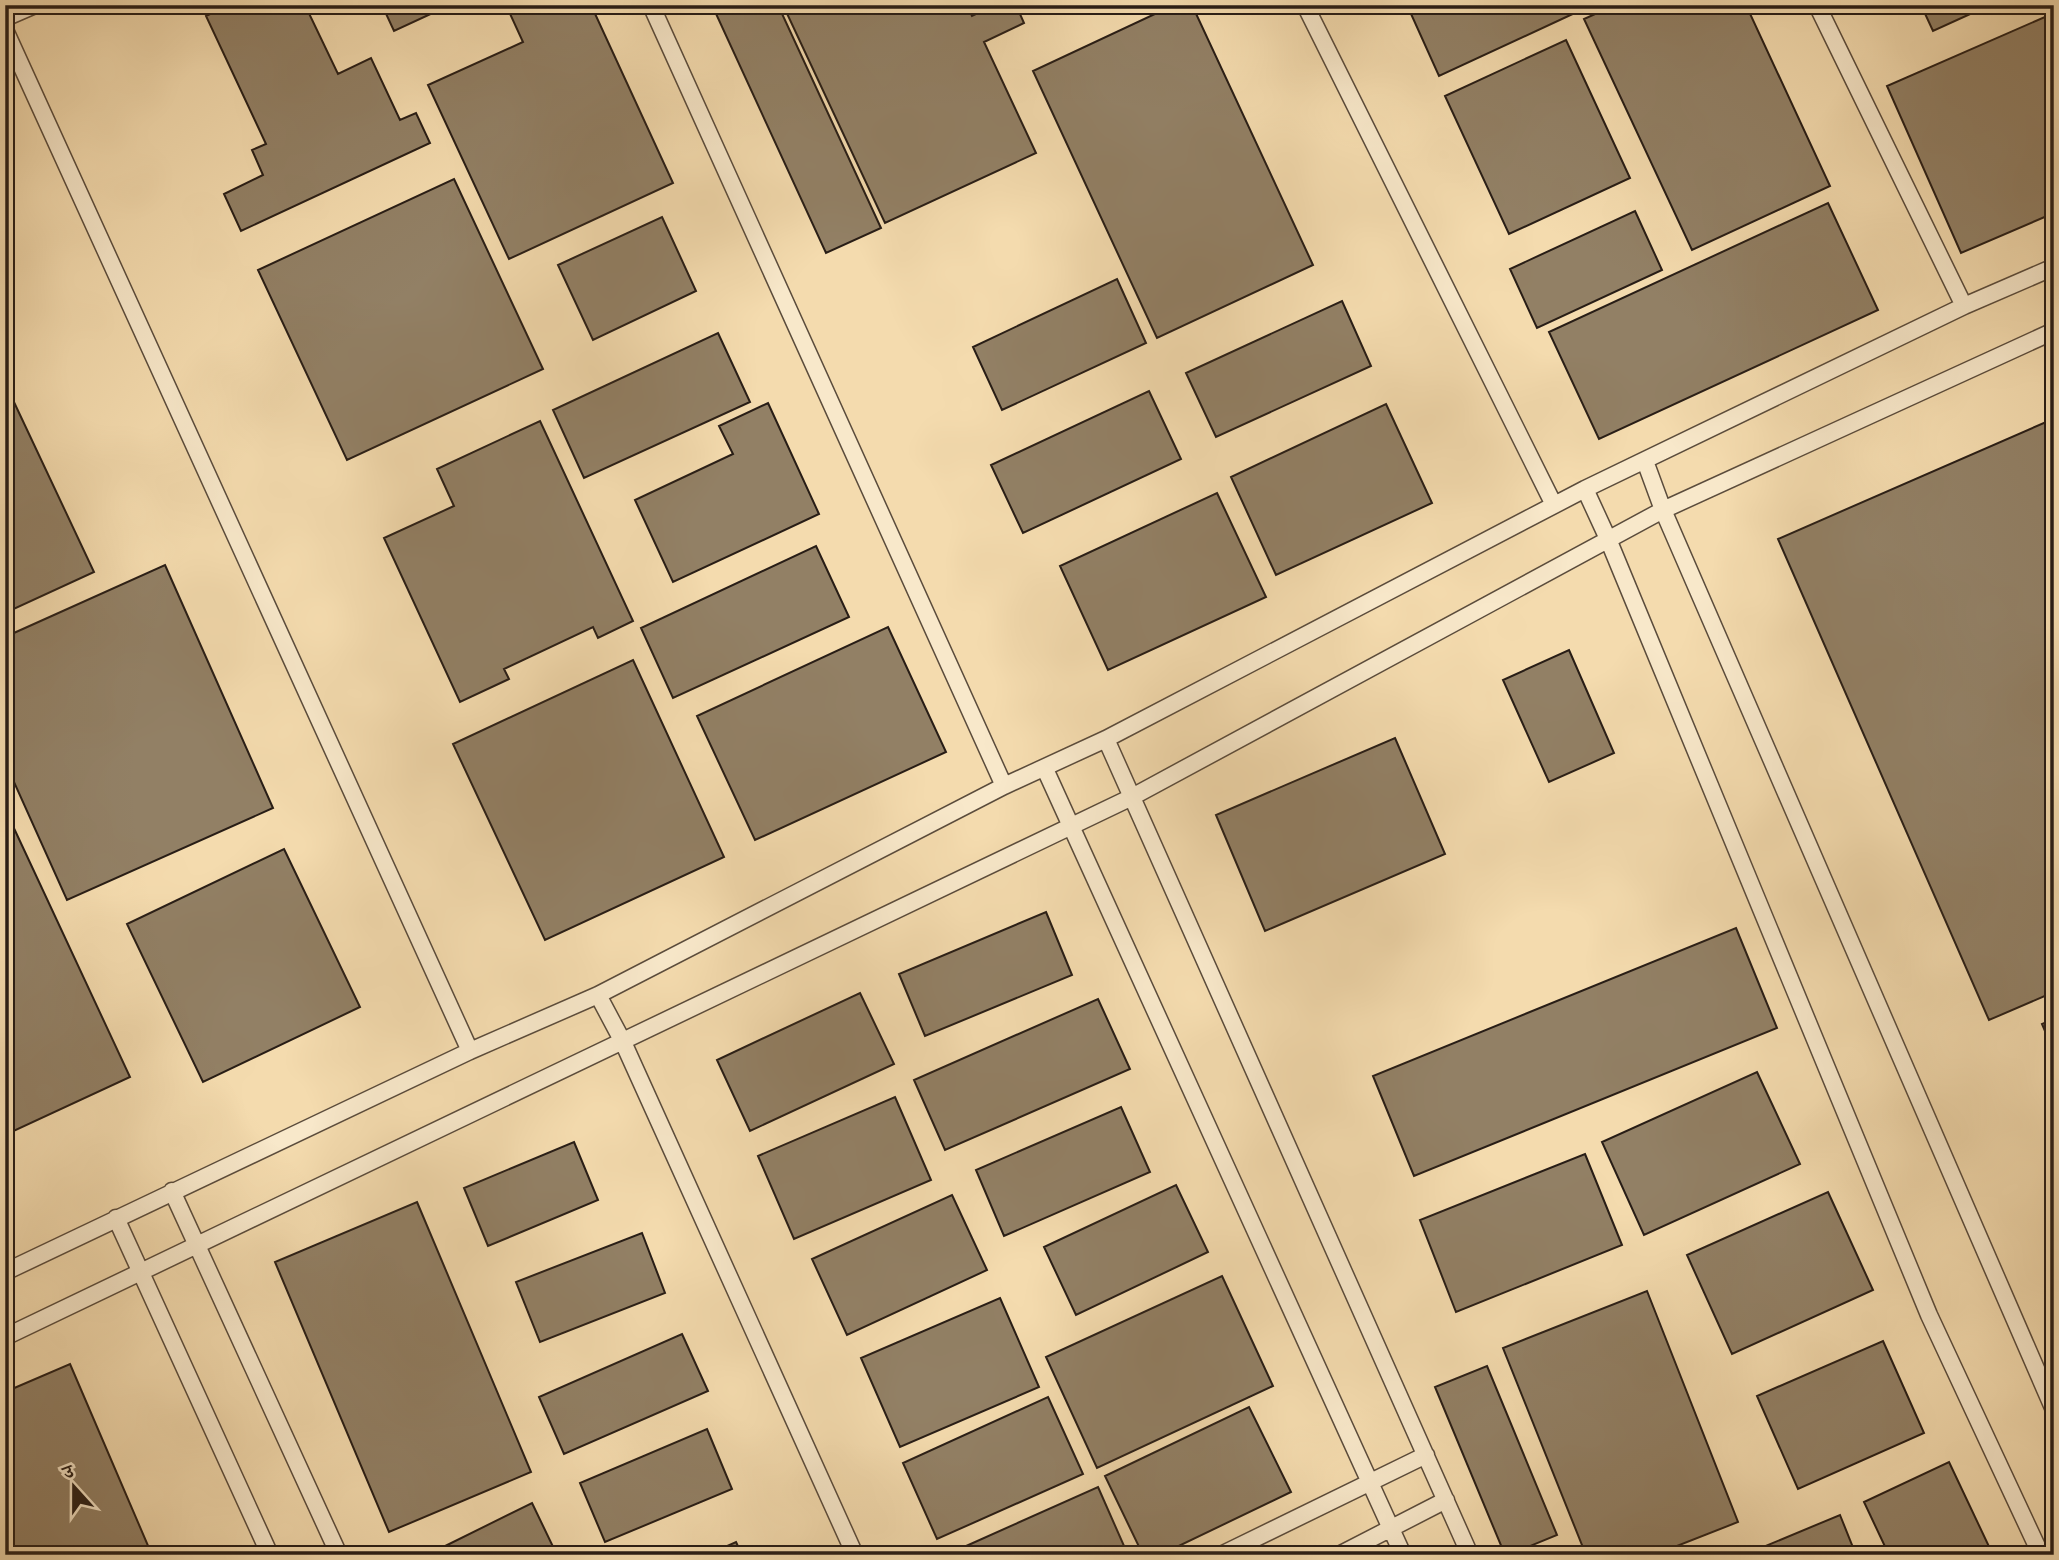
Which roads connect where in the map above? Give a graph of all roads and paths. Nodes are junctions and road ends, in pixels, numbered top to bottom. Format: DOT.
graph roads {
  1 [pos="35,5"];
  2 [pos="651,5"];
  3 [pos="1305,5"];
  4 [pos="1817,5"];
  5 [pos="5,18"];
  6 [pos="5,30"];
  7 [pos="2054,267"];
  8 [pos="1964,306"];
  9 [pos="2054,331"];
  10 [pos="1645,461"];
  11 [pos="1585,489"];
  12 [pos="1554,505"];
  13 [pos="1663,510"];
  14 [pos="1608,539"];
  15 [pos="1105,739"];
  16 [pos="1045,769"];
  17 [pos="1004,786"];
  18 [pos="1132,797"];
  19 [pos="1071,826"];
  20 [pos="598,995"];
  21 [pos="623,1042"];
  22 [pos="470,1051"];
  23 [pos="172,1191"];
  24 [pos="116,1218"];
  25 [pos="196,1245"];
  26 [pos="5,1272"];
  27 [pos="141,1272"];
  28 [pos="5,1337"];
  29 [pos="2054,1410"];
  30 [pos="1426,1455"];
  31 [pos="1370,1483"];
  32 [pos="1446,1500"];
  33 [pos="1391,1528"];
  34 [pos="271,1555"];
  35 [pos="339,1555"];
  36 [pos="855,1555"];
  37 [pos="1221,1555"];
  38 [pos="1339,1555"];
  39 [pos="1403,1555"];
  40 [pos="1470,1555"];
  41 [pos="2041,1555"];
  1 -- 5 [label="lane"];
  2 -- 17 [label="lane"];
  3 -- 12 [label="lane"];
  4 -- 8 [label="lane"];
  6 -- 22 [label="lane"];
  7 -- 8 [label="lane"];
  8 -- 10 [label="lane"];
  9 -- 13 [label="lane"];
  10 -- 11 [label="lane"];
  10 -- 13 [label="lane"];
  11 -- 12 [label="lane"];
  11 -- 14 [label="lane"];
  12 -- 15 [label="lane"];
  13 -- 14 [label="lane"];
  13 -- 29 [label="lane"];
  14 -- 18 [label="lane"];
  14 -- 41 [label="lane"];
  15 -- 16 [label="lane"];
  15 -- 18 [label="lane"];
  16 -- 17 [label="lane"];
  16 -- 19 [label="lane"];
  17 -- 20 [label="lane"];
  18 -- 19 [label="lane"];
  18 -- 30 [label="lane"];
  19 -- 21 [label="lane"];
  19 -- 31 [label="lane"];
  20 -- 21 [label="lane"];
  20 -- 22 [label="lane"];
  21 -- 25 [label="lane"];
  21 -- 36 [label="lane"];
  22 -- 23 [label="lane"];
  23 -- 24 [label="lane"];
  23 -- 25 [label="lane"];
  24 -- 26 [label="lane"];
  24 -- 27 [label="lane"];
  25 -- 27 [label="lane"];
  25 -- 35 [label="lane"];
  27 -- 28 [label="lane"];
  27 -- 34 [label="lane"];
  30 -- 31 [label="lane"];
  30 -- 32 [label="lane"];
  31 -- 33 [label="lane"];
  31 -- 37 [label="lane"];
  32 -- 33 [label="lane"];
  32 -- 40 [label="lane"];
  33 -- 38 [label="lane"];
  33 -- 39 [label="lane"];
}
